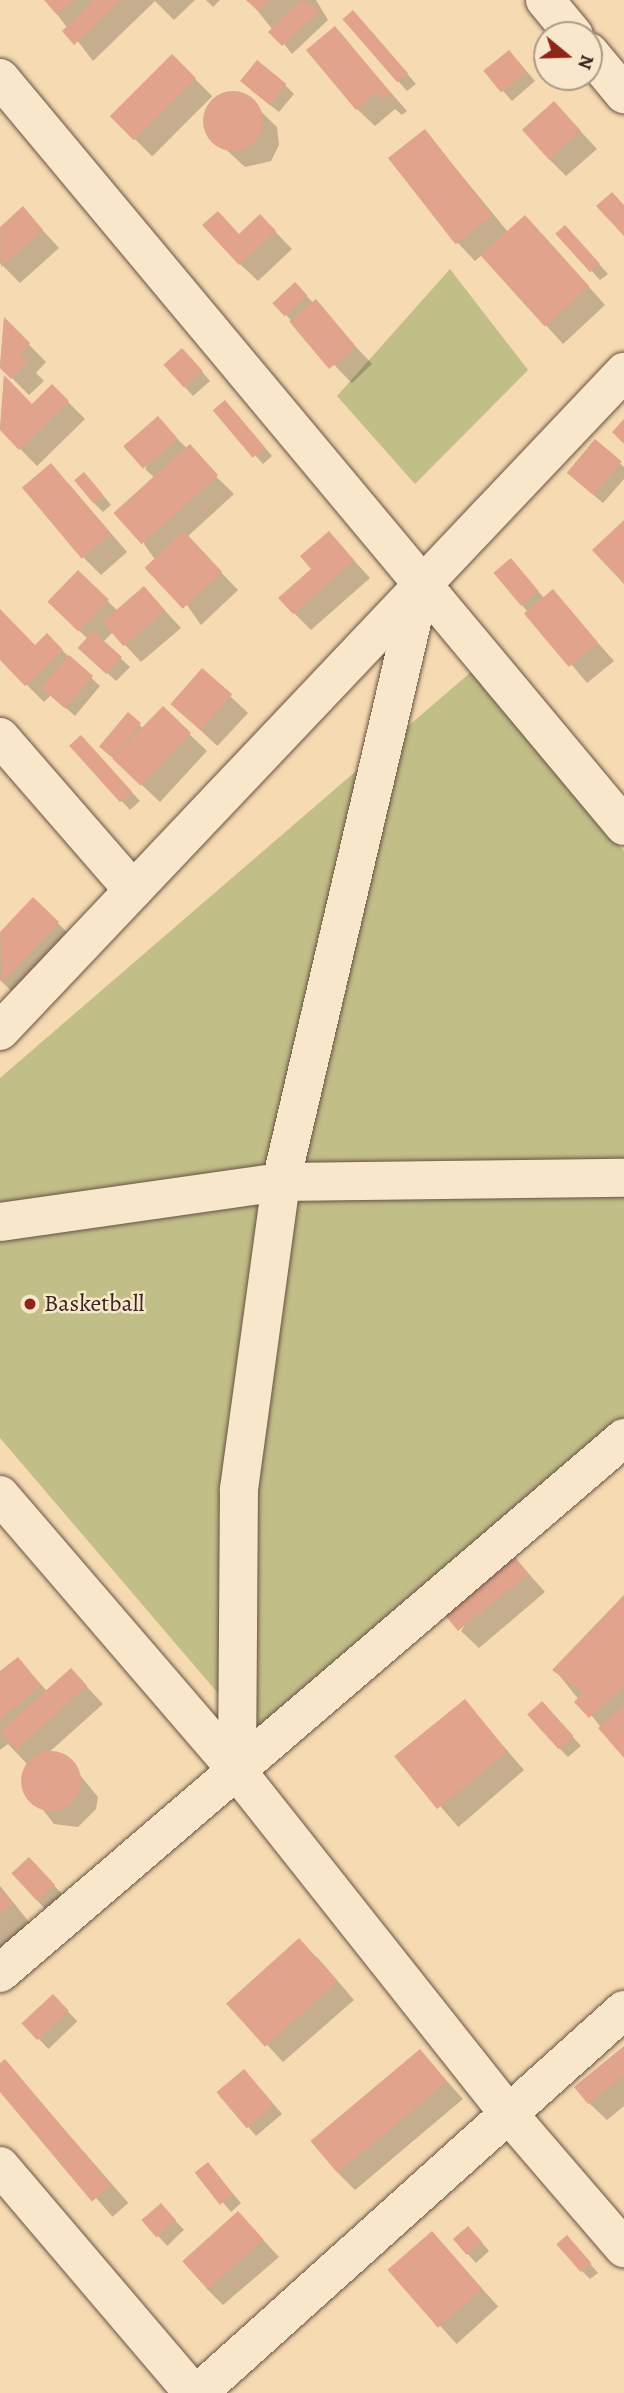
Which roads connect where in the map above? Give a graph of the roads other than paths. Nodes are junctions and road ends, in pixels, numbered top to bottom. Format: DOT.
graph roads {
  1 [pos="545,0"];
  2 [pos="562,21"];
  3 [pos="603,69"];
  4 [pos="0,78"];
  5 [pos="624,94"];
  6 [pos="624,372"];
  7 [pos="420,588"];
  8 [pos="0,737"];
  9 [pos="624,826"];
  10 [pos="133,890"];
  11 [pos="0,1031"];
  12 [pos="624,1178"];
  13 [pos="281,1182"];
  14 [pos="0,1222"];
  15 [pos="624,1438"];
  16 [pos="0,1494"];
  17 [pos="237,1771"];
  18 [pos="0,1973"];
  19 [pos="624,2010"];
  20 [pos="506,2111"];
  21 [pos="0,2166"];
  22 [pos="624,2248"];
  23 [pos="195,2393"];
  1 -- 2 [label="street"];
  3 -- 5 [label="street"];
  4 -- 7 [label="street"];
  6 -- 7 [label="street"];
  7 -- 9 [label="street"];
  7 -- 10 [label="street"];
  7 -- 13 [label="street"];
  8 -- 10 [label="street"];
  10 -- 11 [label="street"];
  12 -- 13 [label="street"];
  13 -- 14 [label="street"];
  13 -- 17 [label="street"];
  15 -- 17 [label="street"];
  16 -- 17 [label="street"];
  17 -- 18 [label="street"];
  17 -- 20 [label="street"];
  19 -- 20 [label="street"];
  20 -- 22 [label="street"];
  20 -- 23 [label="street"];
  21 -- 23 [label="street"];
}
